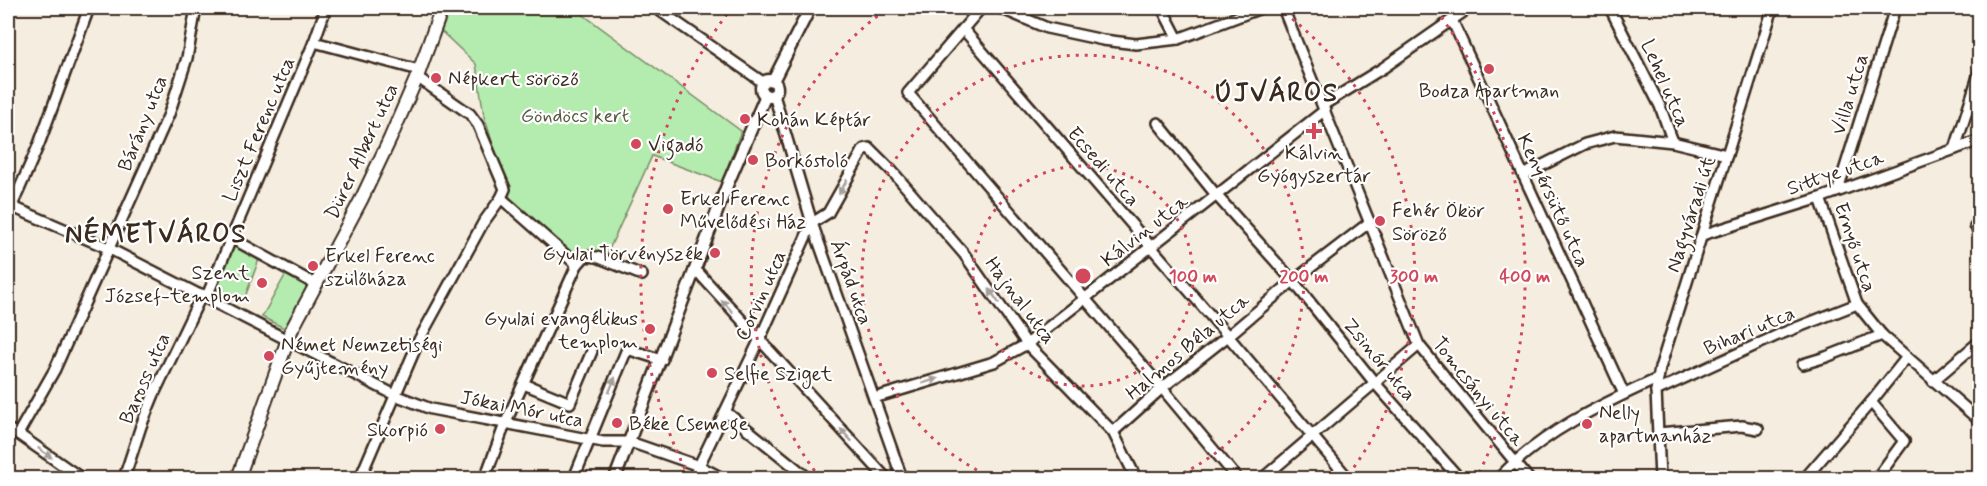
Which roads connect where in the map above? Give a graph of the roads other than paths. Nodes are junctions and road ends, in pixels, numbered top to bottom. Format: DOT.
graph roads {
  1 [pos="89,8"];
  2 [pos="196,8"];
  3 [pos="326,8"];
  4 [pos="442,8"];
  5 [pos="656,8"];
  6 [pos="810,8"];
  7 [pos="981,8"];
  8 [pos="1000,8"];
  9 [pos="1162,8"];
  10 [pos="1261,8"];
  11 [pos="1283,8"];
  12 [pos="1470,8"];
  13 [pos="1610,8"];
  14 [pos="1773,8"];
  15 [pos="1895,8"];
  16 [pos="1452,20"];
  17 [pos="963,29"];
  18 [pos="1178,39"];
  19 [pos="314,42"];
  20 [pos="1980,70"];
  21 [pos="418,74"];
  22 [pos="768,82"];
  23 [pos="770,98"];
  24 [pos="1324,108"];
  25 [pos="1158,123"];
  26 [pos="1980,140"];
  27 [pos="1672,142"];
  28 [pos="1955,149"];
  29 [pos="1727,155"];
  30 [pos="1523,174"];
  31 [pos="1838,190"];
  32 [pos="1217,196"];
  33 [pos="501,198"];
  34 [pos="1820,198"];
  35 [pos="9,209"];
  36 [pos="1370,222"];
  37 [pos="812,223"];
  38 [pos="1702,235"];
  39 [pos="231,238"];
  40 [pos="1150,247"];
  41 [pos="108,248"];
  42 [pos="577,265"];
  43 [pos="696,270"];
  44 [pos="642,275"];
  45 [pos="1293,281"];
  46 [pos="317,285"];
  47 [pos="204,295"];
  48 [pos="1083,299"];
  49 [pos="1857,304"];
  50 [pos="1882,335"];
  51 [pos="1228,336"];
  52 [pos="288,339"];
  53 [pos="759,341"];
  54 [pos="1980,341"];
  55 [pos="1027,344"];
  56 [pos="1419,345"];
  57 [pos="592,351"];
  58 [pos="1906,357"];
  59 [pos="662,360"];
  60 [pos="1803,364"];
  61 [pos="1657,380"];
  62 [pos="1933,381"];
  63 [pos="1374,382"];
  64 [pos="524,384"];
  65 [pos="1162,388"];
  66 [pos="1656,390"];
  67 [pos="1624,394"];
  68 [pos="395,395"];
  69 [pos="874,398"];
  70 [pos="1871,402"];
  71 [pos="726,412"];
  72 [pos="1980,421"];
  73 [pos="505,424"];
  74 [pos="8,429"];
  75 [pos="1758,429"];
  76 [pos="1113,432"];
  77 [pos="1658,433"];
  78 [pos="18,434"];
  79 [pos="1312,435"];
  80 [pos="590,440"];
  81 [pos="630,442"];
  82 [pos="1514,463"];
  83 [pos="699,466"];
  84 [pos="81,478"];
  85 [pos="124,478"];
  86 [pos="238,478"];
  87 [pos="360,478"];
  88 [pos="485,478"];
  89 [pos="574,478"];
  90 [pos="615,478"];
  91 [pos="693,478"];
  92 [pos="722,478"];
  93 [pos="808,478"];
  94 [pos="886,478"];
  95 [pos="902,478"];
  96 [pos="1136,478"];
  97 [pos="1237,478"];
  98 [pos="1263,478"];
  99 [pos="1348,478"];
  100 [pos="1459,478"];
  101 [pos="1499,478"];
  102 [pos="1528,478"];
  103 [pos="1660,478"];
  104 [pos="1804,478"];
  105 [pos="1877,478"];
  1 -- 35 [label="street"];
  2 -- 41 [label="street, Bárány utca"];
  3 -- 19 [label="street, Liszt Ferenc utca"];
  4 -- 21 [label="main road, Dürer Albert utca"];
  5 -- 22 [label="street"];
  6 -- 22 [label="street"];
  7 -- 17 [label="street"];
  8 -- 18 [label="street"];
  9 -- 18 [label="street"];
  10 -- 18 [label="street"];
  11 -- 24 [label="street, Tomcsányi utca"];
  12 -- 16 [label="street, Kálvin utca"];
  13 -- 27 [label="street, Lehel utca"];
  14 -- 29 [label="street, Nagyváradi út"];
  15 -- 31 [label="street, Villa utca"];
  16 -- 24 [label="street, Kálvin utca"];
  16 -- 30 [label="street, Kenyérsütő utca"];
  17 -- 40 [label="street, Ecsedi utca"];
  17 -- 48 [label="street"];
  19 -- 21 [label="street"];
  19 -- 39 [label="street, Liszt Ferenc utca"];
  20 -- 28 [label="street"];
  21 -- 33 [label="street"];
  21 -- 46 [label="main road, Dürer Albert utca"];
  22 -- 23 [label="street"];
  23 -- 37 [label="street, Árpád utca"];
  23 -- 43 [label="street"];
  24 -- 32 [label="street, Kálvin utca"];
  24 -- 36 [label="street, Tomcsányi utca"];
  25 -- 32 [label="street, Zsinór utca"];
  26 -- 28 [label="street, Sittye utca"];
  27 -- 29 [label="street"];
  27 -- 30 [label="street"];
  28 -- 31 [label="street, Sittye utca"];
  29 -- 38 [label="street, Nagyváradi út"];
  30 -- 67 [label="street, Kenyérsütő utca"];
  31 -- 34 [label="street, Sittye utca"];
  32 -- 40 [label="street, Kálvin utca"];
  32 -- 45 [label="street, Zsinór utca"];
  33 -- 42 [label="street"];
  33 -- 68 [label="street"];
  34 -- 38 [label="street, Sittye utca"];
  34 -- 49 [label="street, Ernyő utca"];
  35 -- 41 [label="street, Jókai Mór utca"];
  36 -- 45 [label="street, Halmos Béla utca"];
  36 -- 56 [label="street, Tomcsányi utca"];
  37 -- 53 [label="street, Corvin utca"];
  55 -- 37 [label="street, Hajnal utca, one-way"];
  37 -- 69 [label="street, Árpád utca"];
  38 -- 61 [label="street, Nagyváradi út"];
  39 -- 46 [label="street"];
  39 -- 47 [label="street, Liszt Ferenc utca"];
  40 -- 48 [label="street, Kálvin utca"];
  40 -- 51 [label="street, Ecsedi utca"];
  41 -- 47 [label="street, Jókai Mór utca"];
  41 -- 78 [label="street, Bárány utca"];
  42 -- 44 [label="street"];
  42 -- 64 [label="street"];
  53 -- 43 [label="street, one-way"];
  43 -- 59 [label="street"];
  45 -- 51 [label="street, Halmos Béla utca"];
  45 -- 63 [label="street, Zsinór utca"];
  46 -- 52 [label="main road, Dürer Albert utca"];
  47 -- 52 [label="street, Jókai Mór utca"];
  47 -- 85 [label="street, Baross utca"];
  48 -- 55 [label="street, Kálvin utca"];
  48 -- 65 [label="street"];
  49 -- 50 [label="street, Ernyő utca"];
  49 -- 66 [label="street, Bihari utca"];
  50 -- 58 [label="street, Ernyő utca"];
  50 -- 60 [label="street"];
  51 -- 65 [label="street, Halmos Béla utca"];
  51 -- 79 [label="street, Ecsedi utca"];
  52 -- 68 [label="street, Jókai Mór utca"];
  52 -- 86 [label="main road, Dürer Albert utca"];
  53 -- 71 [label="street, Corvin utca"];
  94 -- 53 [label="street, one-way"];
  54 -- 62 [label="street"];
  69 -- 55 [label="street, Kálvin utca, one-way"];
  55 -- 76 [label="street, Hajnal utca"];
  56 -- 63 [label="street"];
  56 -- 82 [label="street, Tomcsányi utca"];
  57 -- 64 [label="street"];
  58 -- 62 [label="street, Ernyő utca"];
  58 -- 70 [label="street"];
  80 -- 59 [label="street, one-way"];
  59 -- 81 [label="street"];
  61 -- 66 [label="street, Nagyváradi út"];
  61 -- 67 [label="street"];
  62 -- 72 [label="street, Ernyő utca"];
  63 -- 79 [label="street"];
  63 -- 100 [label="street, Zsinór utca"];
  64 -- 73 [label="street"];
  65 -- 76 [label="street, Halmos Béla utca"];
  65 -- 97 [label="street"];
  66 -- 77 [label="street, Nagyváradi út"];
  67 -- 82 [label="street"];
  68 -- 73 [label="street, Jókai Mór utca"];
  68 -- 87 [label="street"];
  69 -- 95 [label="street, Árpád utca"];
  70 -- 104 [label="street"];
  70 -- 105 [label="street"];
  71 -- 83 [label="street, Corvin utca"];
  71 -- 93 [label="street"];
  73 -- 80 [label="street, Jókai Mór utca"];
  73 -- 88 [label="street"];
  74 -- 78 [label="street"];
  75 -- 77 [label="street"];
  76 -- 96 [label="street, Hajnal utca"];
  77 -- 103 [label="street, Nagyváradi út"];
  78 -- 84 [label="street, one-way"];
  79 -- 98 [label="street"];
  79 -- 99 [label="street, Ecsedi utca"];
  80 -- 81 [label="street, Jókai Mór utca"];
  80 -- 89 [label="street"];
  81 -- 83 [label="street, Jókai Mór utca"];
  81 -- 90 [label="street"];
  82 -- 101 [label="street"];
  82 -- 102 [label="street, Tomcsányi utca"];
  83 -- 91 [label="street, Corvin utca"];
  83 -- 92 [label="street, Jókai Mór utca"];
}
